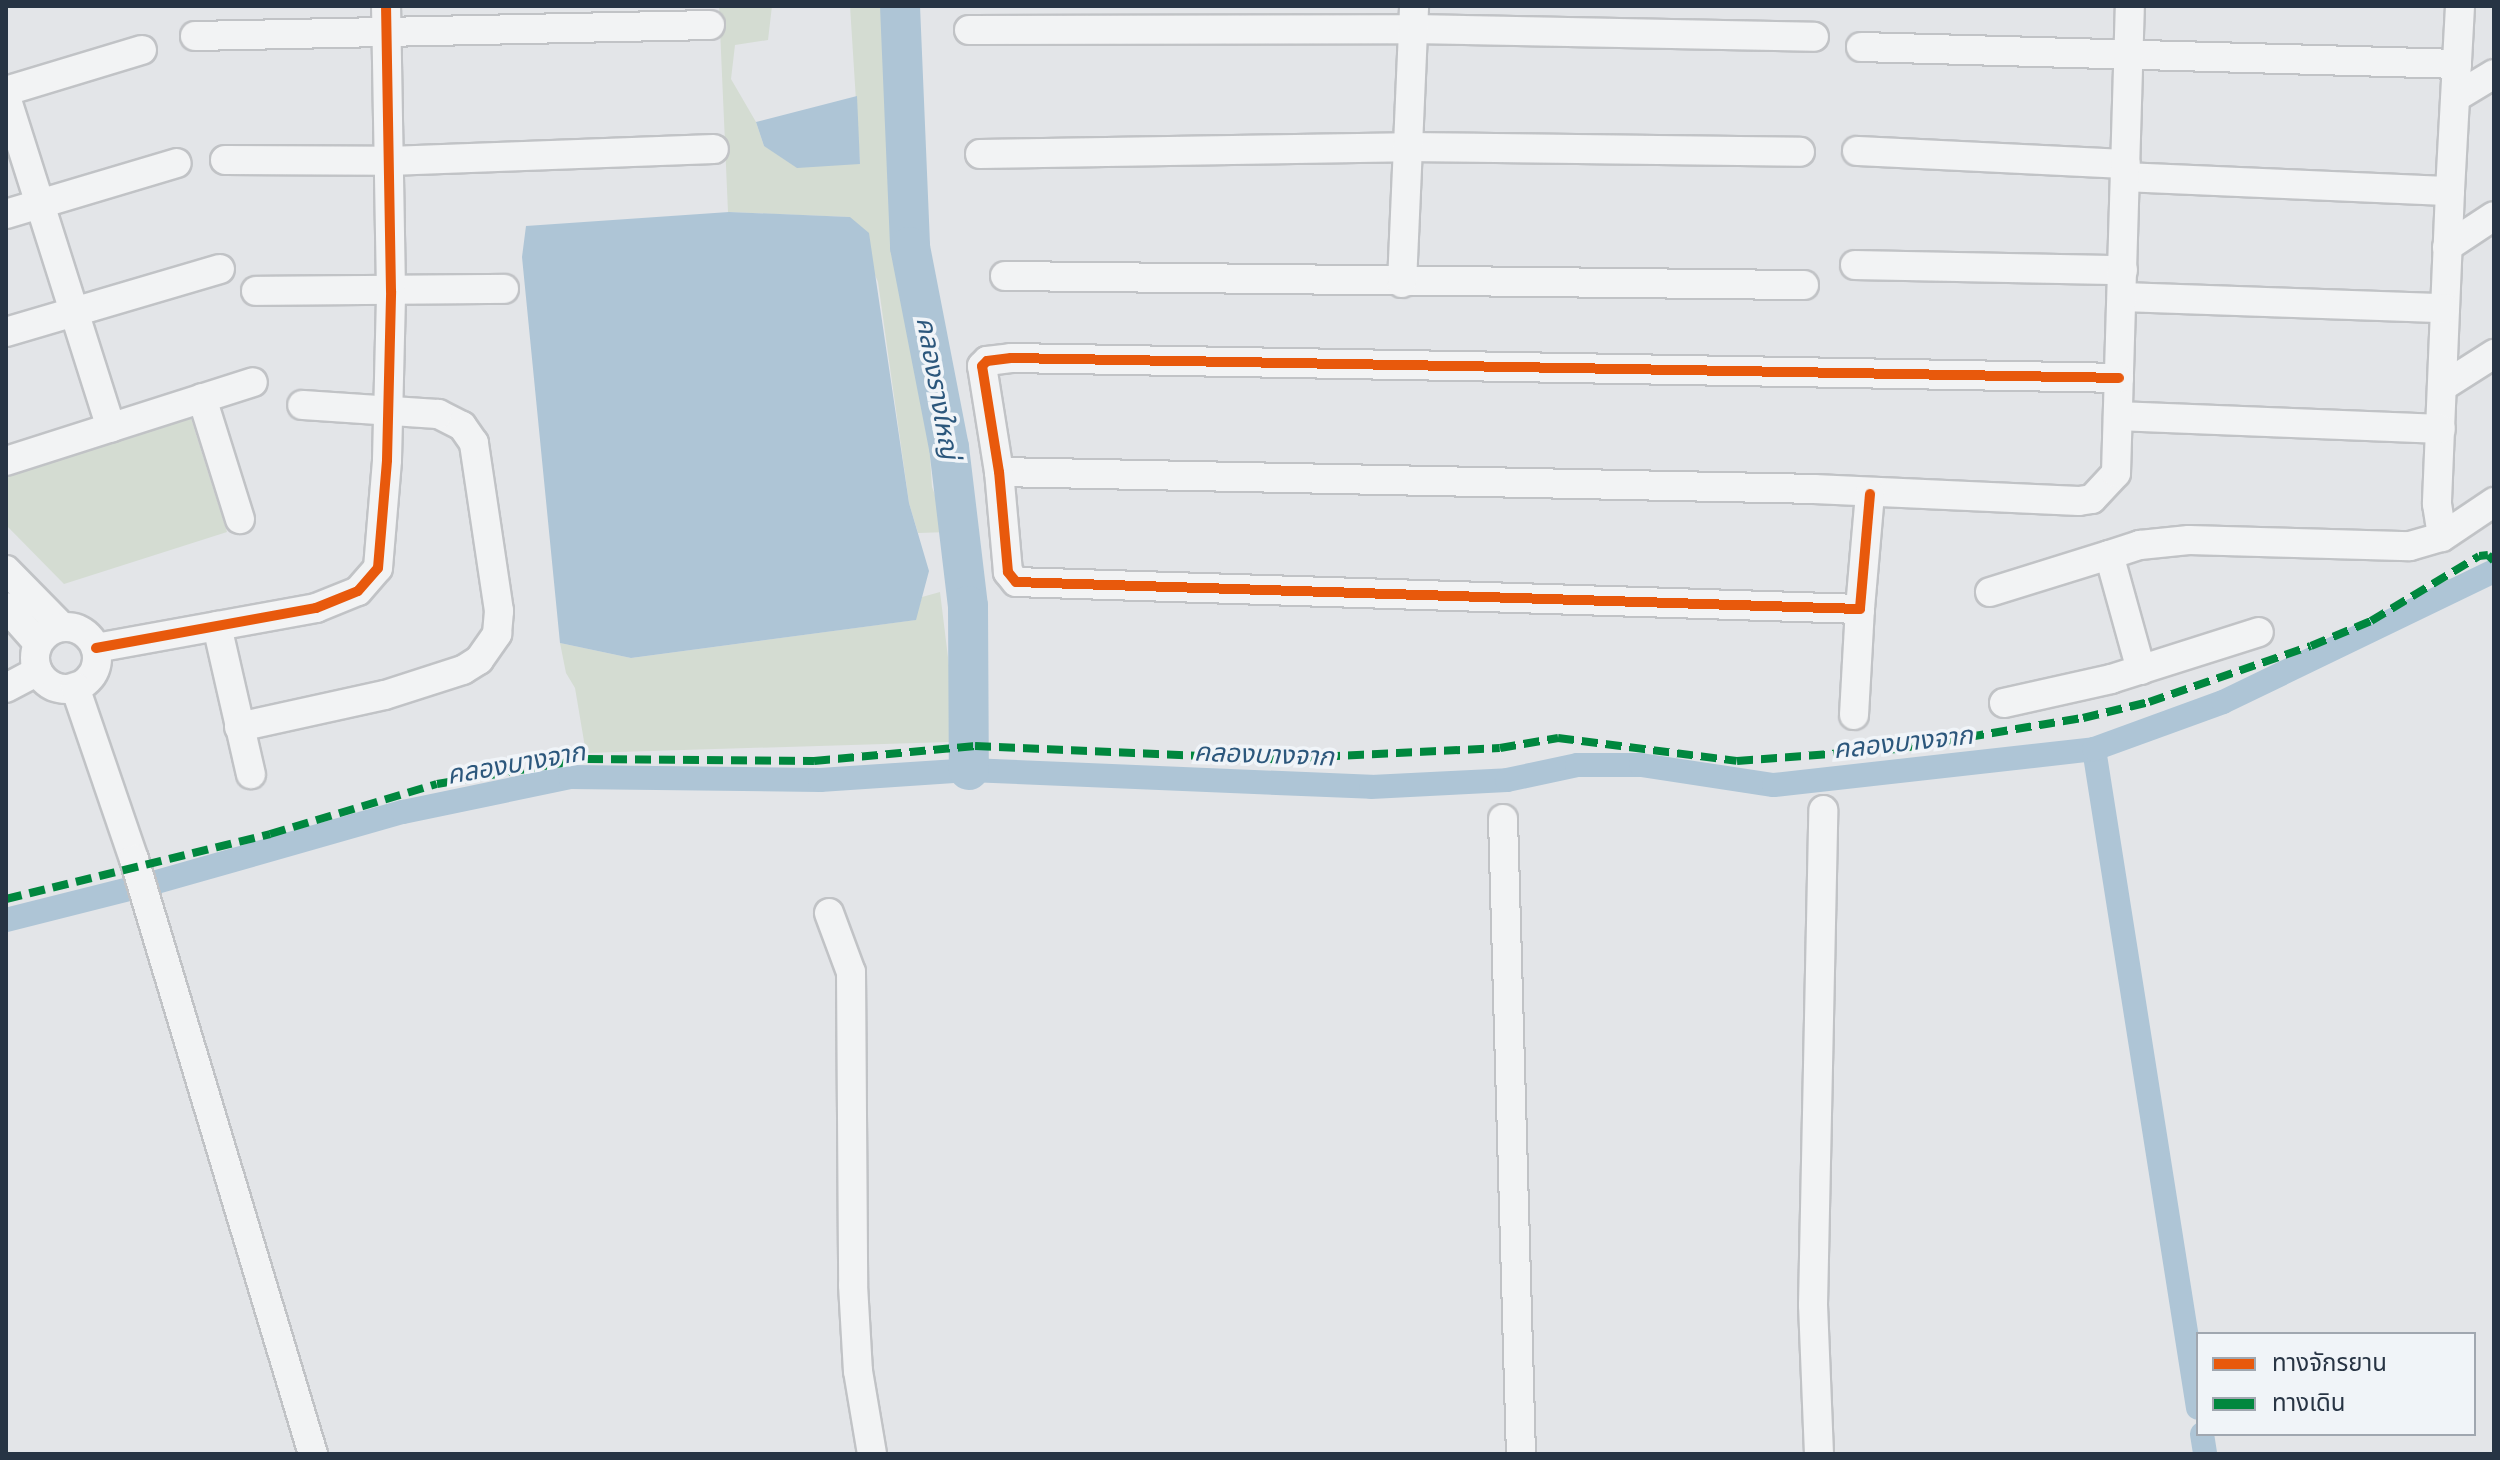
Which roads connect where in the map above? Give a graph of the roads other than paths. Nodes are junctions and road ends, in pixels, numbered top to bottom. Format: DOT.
graph roads {
  1 [pos="2130,6"];
  2 [pos="2460,6"];
  3 [pos="1413,17"];
  4 [pos="386,18"];
  5 [pos="710,25"];
  6 [pos="969,30"];
  7 [pos="195,36"];
  8 [pos="1814,37"];
  9 [pos="1861,47"];
  10 [pos="142,50"];
  11 [pos="2131,57"];
  12 [pos="2457,64"];
  13 [pos="2494,74"];
  14 [pos="6,91"];
  15 [pos="6,97"];
  16 [pos="2456,97"];
  17 [pos="1406,147"];
  18 [pos="714,149"];
  19 [pos="1857,151"];
  20 [pos="1800,152"];
  21 [pos="980,154"];
  22 [pos="225,160"];
  23 [pos="389,161"];
  24 [pos="177,163"];
  25 [pos="2126,170"];
  26 [pos="2450,191"];
  27 [pos="40,204"];
  28 [pos="6,214"];
  29 [pos="2494,216"];
  30 [pos="2447,247"];
  31 [pos="1855,265"];
  32 [pos="220,269"];
  33 [pos="1005,276"];
  34 [pos="1402,283"];
  35 [pos="2122,284"];
  36 [pos="1804,285"];
  37 [pos="504,289"];
  38 [pos="256,291"];
  39 [pos="391,291"];
  40 [pos="2445,308"];
  41 [pos="74,312"];
  42 [pos="6,332"];
  43 [pos="2494,354"];
  44 [pos="2119,378"];
  45 [pos="253,382"];
  46 [pos="2442,387"];
  47 [pos="202,398"];
  48 [pos="302,405"];
  49 [pos="388,412"];
  50 [pos="2118,416"];
  51 [pos="111,428"];
  52 [pos="2441,429"];
  53 [pos="6,461"];
  54 [pos="999,472"];
  55 [pos="1870,494"];
  56 [pos="2494,502"];
  57 [pos="240,519"];
  58 [pos="2442,537"];
  59 [pos="2109,555"];
  60 [pos="6,570"];
  61 [pos="1990,592"];
  62 [pos="6,607"];
  63 [pos="1860,609"];
  64 [pos="217,626"];
  65 [pos="62,627"];
  66 [pos="2259,632"];
  67 [pos="38,643"];
  68 [pos="96,648"];
  69 [pos="2141,670"];
  70 [pos="38,671"];
  71 [pos="75,687"];
  72 [pos="6,688"];
  73 [pos="2004,703"];
  74 [pos="1854,715"];
  75 [pos="239,727"];
  76 [pos="251,774"];
  77 [pos="1823,810"];
  78 [pos="1503,819"];
  79 [pos="829,913"];
  80 [pos="313,1454"];
  81 [pos="872,1454"];
  82 [pos="1521,1454"];
  83 [pos="1819,1454"];
  1 -- 11 [label="street"];
  2 -- 12 [label="street"];
  3 -- 6 [label="street"];
  3 -- 8 [label="street"];
  3 -- 17 [label="street"];
  4 -- 5 [label="street"];
  4 -- 7 [label="street"];
  4 -- 23 [label="street"];
  9 -- 11 [label="street"];
  10 -- 14 [label="street"];
  11 -- 12 [label="street"];
  11 -- 25 [label="street"];
  12 -- 16 [label="street"];
  13 -- 16 [label="street"];
  15 -- 27 [label="street"];
  16 -- 26 [label="street"];
  17 -- 20 [label="street"];
  17 -- 21 [label="street"];
  17 -- 34 [label="street"];
  18 -- 23 [label="street"];
  19 -- 25 [label="street"];
  22 -- 23 [label="street"];
  23 -- 39 [label="street"];
  24 -- 27 [label="street"];
  25 -- 26 [label="street"];
  25 -- 35 [label="street"];
  26 -- 30 [label="street"];
  27 -- 28 [label="street"];
  27 -- 41 [label="street"];
  29 -- 30 [label="street"];
  30 -- 40 [label="street"];
  31 -- 35 [label="street"];
  32 -- 41 [label="street"];
  33 -- 34 [label="street"];
  34 -- 36 [label="street"];
  35 -- 40 [label="street"];
  35 -- 44 [label="street"];
  37 -- 39 [label="street"];
  38 -- 39 [label="street"];
  39 -- 49 [label="street"];
  40 -- 46 [label="street"];
  41 -- 42 [label="street"];
  41 -- 51 [label="street"];
  43 -- 46 [label="street"];
  44 -- 50 [label="street"];
  44 -- 54 [label="street"];
  45 -- 47 [label="street"];
  46 -- 52 [label="street"];
  47 -- 51 [label="street"];
  47 -- 57 [label="street"];
  48 -- 49 [label="street"];
  49 -- 64 [label="street"];
  49 -- 75 [label="street"];
  50 -- 52 [label="street"];
  50 -- 55 [label="street"];
  51 -- 53 [label="street"];
  52 -- 58 [label="street"];
  54 -- 55 [label="street"];
  54 -- 63 [label="street"];
  55 -- 63 [label="street"];
  56 -- 58 [label="street"];
  58 -- 59 [label="street"];
  59 -- 61 [label="street"];
  59 -- 69 [label="street"];
  60 -- 65 [label="street"];
  62 -- 67 [label="street"];
  63 -- 74 [label="street"];
  64 -- 68 [label="street"];
  64 -- 75 [label="street"];
  65 -- 67 [label="street"];
  65 -- 68 [label="street"];
  66 -- 69 [label="street"];
  67 -- 70 [label="street"];
  68 -- 71 [label="street"];
  69 -- 73 [label="street"];
  70 -- 71 [label="street"];
  70 -- 72 [label="street"];
  71 -- 80 [label="street"];
  75 -- 76 [label="street"];
  77 -- 83 [label="street"];
  78 -- 82 [label="street"];
  79 -- 81 [label="street"];
}
